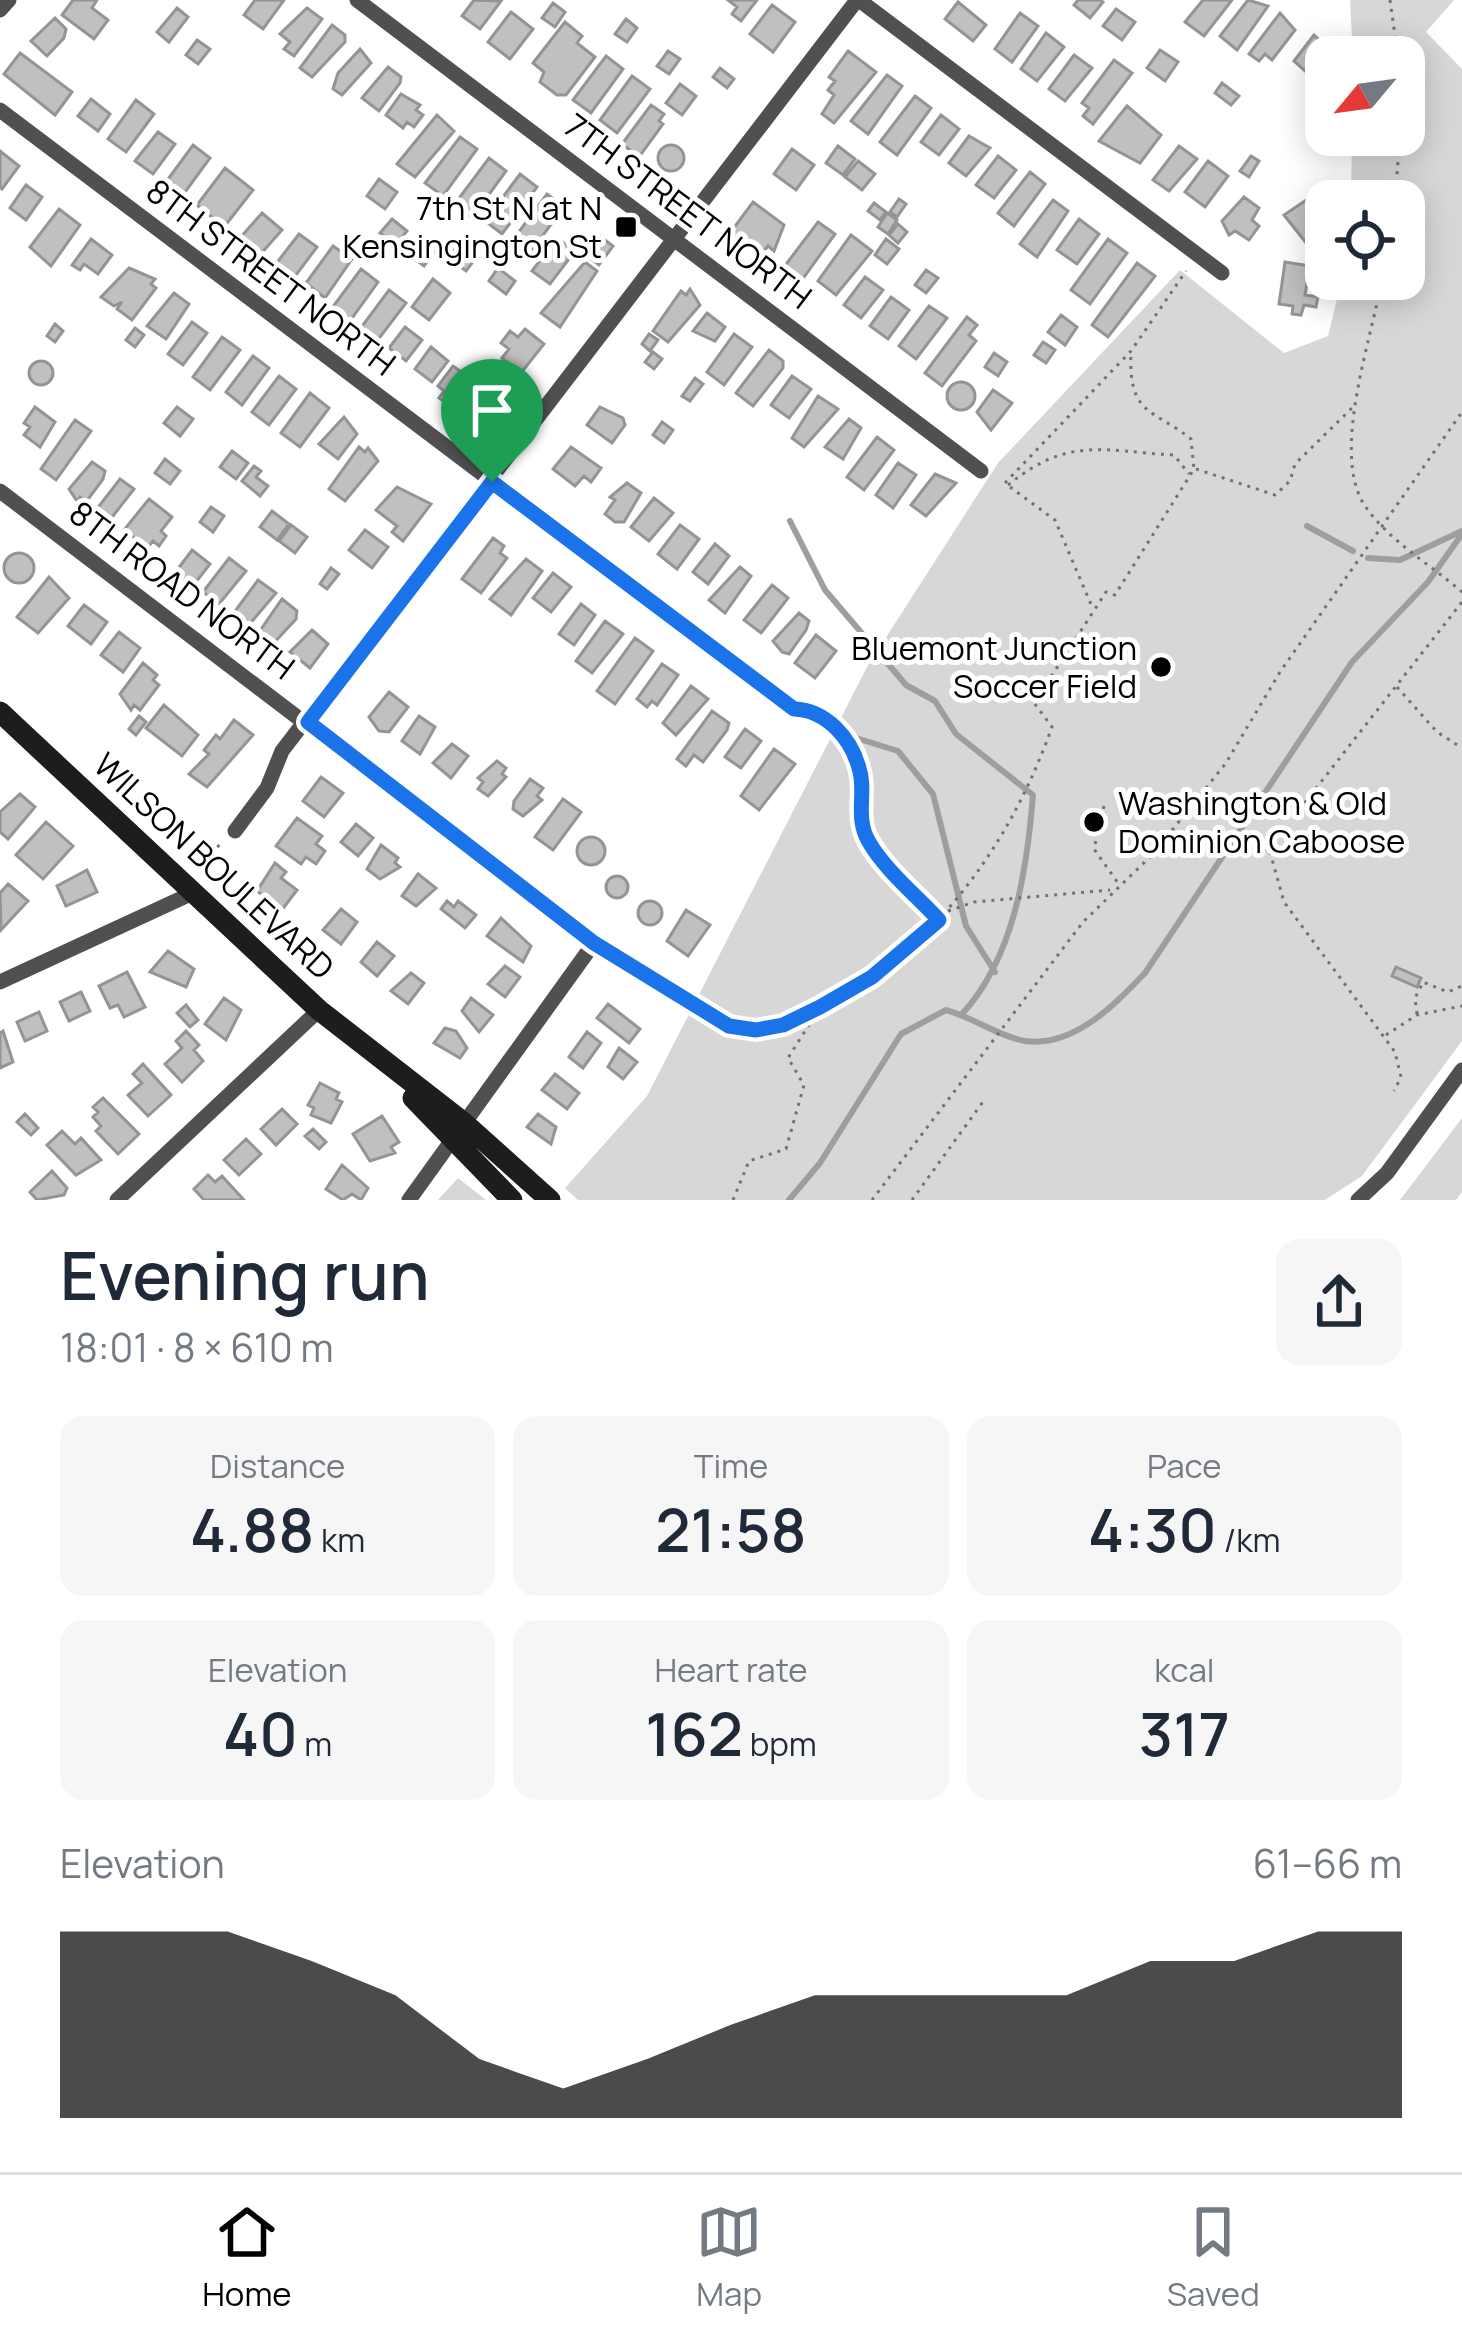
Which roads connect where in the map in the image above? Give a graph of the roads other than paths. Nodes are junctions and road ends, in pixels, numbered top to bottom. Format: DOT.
graph roads {
  1 [pos="9,0"];
  2 [pos="357,0"];
  3 [pos="858,0"];
  4 [pos="0,10"];
  5 [pos="0,110"];
  6 [pos="674,237"];
  7 [pos="1222,273"];
  8 [pos="981,471"];
  9 [pos="492,482"];
  10 [pos="0,491"];
  11 [pos="794,709"];
  12 [pos="0,712"];
  13 [pos="308,722"];
  14 [pos="235,831"];
  15 [pos="195,892"];
  16 [pos="594,943"];
  17 [pos="0,982"];
  18 [pos="673,996"];
  19 [pos="320,1010"];
  20 [pos="1462,1070"];
  21 [pos="457,1131"];
  22 [pos="117,1200"];
  23 [pos="409,1200"];
  24 [pos="512,1200"];
  25 [pos="550,1200"];
  26 [pos="1358,1200"];
  1 -- 4 [label="street"];
  2 -- 6 [label="street, 7TH STREET NORTH"];
  3 -- 6 [label="street"];
  3 -- 7 [label="street"];
  5 -- 9 [label="street, 8TH STREET NORTH"];
  6 -- 8 [label="street, 7TH STREET NORTH"];
  6 -- 9 [label="street"];
  9 -- 11 [label="street, 8TH STREET NORTH"];
  9 -- 13 [label="street"];
  10 -- 13 [label="street, 8TH ROAD NORTH"];
  12 -- 15 [label="main road, WILSON BOULEVARD"];
  13 -- 14 [label="street"];
  13 -- 16 [label="street, 8TH ROAD NORTH"];
  15 -- 17 [label="street"];
  15 -- 19 [label="main road, WILSON BOULEVARD"];
  16 -- 18 [label="street, 8TH ROAD NORTH"];
  16 -- 21 [label="street"];
  19 -- 21 [label="main road, WILSON BOULEVARD"];
  19 -- 22 [label="street"];
  20 -- 26 [label="street"];
  21 -- 23 [label="street"];
  21 -- 24 [label="main road, WILSON BOULEVARD"];
  21 -- 25 [label="main road, WILSON BOULEVARD"];
}
